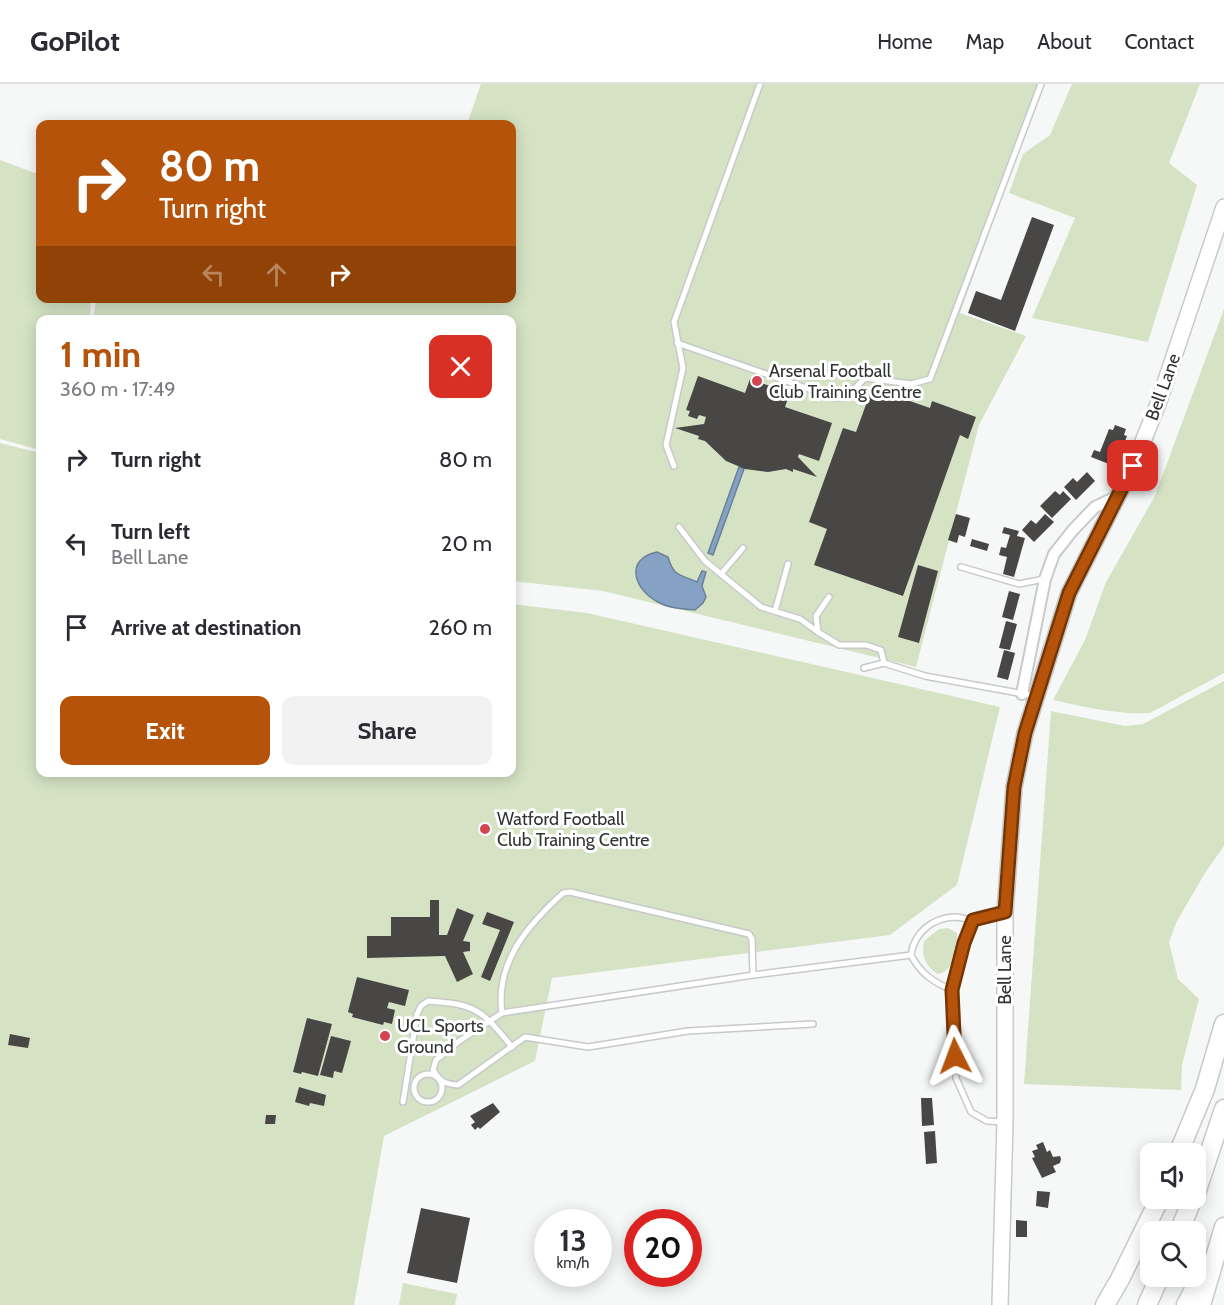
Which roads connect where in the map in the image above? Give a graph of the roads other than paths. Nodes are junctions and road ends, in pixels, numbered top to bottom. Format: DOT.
graph roads {
  1 [pos="760,84"];
  2 [pos="1041,84"];
  3 [pos="1224,207"];
  4 [pos="677,343"];
  5 [pos="674,466"];
  6 [pos="1118,496"];
  7 [pos="679,527"];
  8 [pos="743,548"];
  9 [pos="788,564"];
  10 [pos="961,567"];
  11 [pos="721,574"];
  12 [pos="1045,579"];
  13 [pos="829,597"];
  14 [pos="775,611"];
  15 [pos="818,632"];
  16 [pos="884,663"];
  17 [pos="864,668"];
  18 [pos="1028,695"];
  19 [pos="1005,912"];
  20 [pos="973,920"];
  21 [pos="911,955"];
  22 [pos="753,975"];
  23 [pos="952,990"];
  24 [pos="502,1013"];
  25 [pos="490,1020"];
  26 [pos="813,1024"];
  27 [pos="1224,1024"];
  28 [pos="512,1047"];
  29 [pos="439,1080"];
  30 [pos="403,1102"];
  31 [pos="1224,1109"];
  32 [pos="1005,1122"];
  33 [pos="1183,1143"];
  34 [pos="1206,1164"];
  35 [pos="1155,1209"];
  36 [pos="1224,1227"];
  37 [pos="1218,1244"];
  38 [pos="1155,1287"];
  39 [pos="1000,1305"];
  40 [pos="1105,1305"];
  41 [pos="1148,1305"];
  42 [pos="1186,1305"];
  43 [pos="1201,1305"];
  1 -- 4 [label="lane"];
  2 -- 4 [label="lane"];
  3 -- 6 [label="main road, Bell Lane"];
  4 -- 5 [label="lane"];
  6 -- 12 [label="street"];
  6 -- 18 [label="main road, Bell Lane"];
  7 -- 11 [label="lane"];
  8 -- 11 [label="lane"];
  9 -- 14 [label="lane"];
  10 -- 12 [label="lane"];
  11 -- 14 [label="lane"];
  12 -- 18 [label="street"];
  13 -- 15 [label="lane"];
  14 -- 15 [label="lane"];
  15 -- 16 [label="lane"];
  16 -- 17 [label="lane"];
  16 -- 18 [label="lane"];
  18 -- 19 [label="main road, Bell Lane"];
  19 -- 20 [label="lane"];
  19 -- 32 [label="main road, Bell Lane"];
  20 -- 21 [label="lane"];
  20 -- 23 [label="lane"];
  21 -- 22 [label="lane"];
  21 -- 23 [label="lane"];
  22 -- 24 [label="lane"];
  22 -- 24 [label="lane"];
  23 -- 32 [label="lane"];
  24 -- 25 [label="lane"];
  25 -- 28 [label="lane"];
  25 -- 29 [label="lane"];
  25 -- 30 [label="lane"];
  26 -- 28 [label="lane"];
  27 -- 33 [label="highway"];
  28 -- 29 [label="lane"];
  29 -- 29 [label="lane"];
  31 -- 34 [label="highway"];
  32 -- 39 [label="main road, Bell Lane"];
  35 -- 40 [label="highway"];
  36 -- 37 [label="highway"];
  37 -- 42 [label="highway"];
  37 -- 43 [label="highway"];
  38 -- 41 [label="highway"];
}
